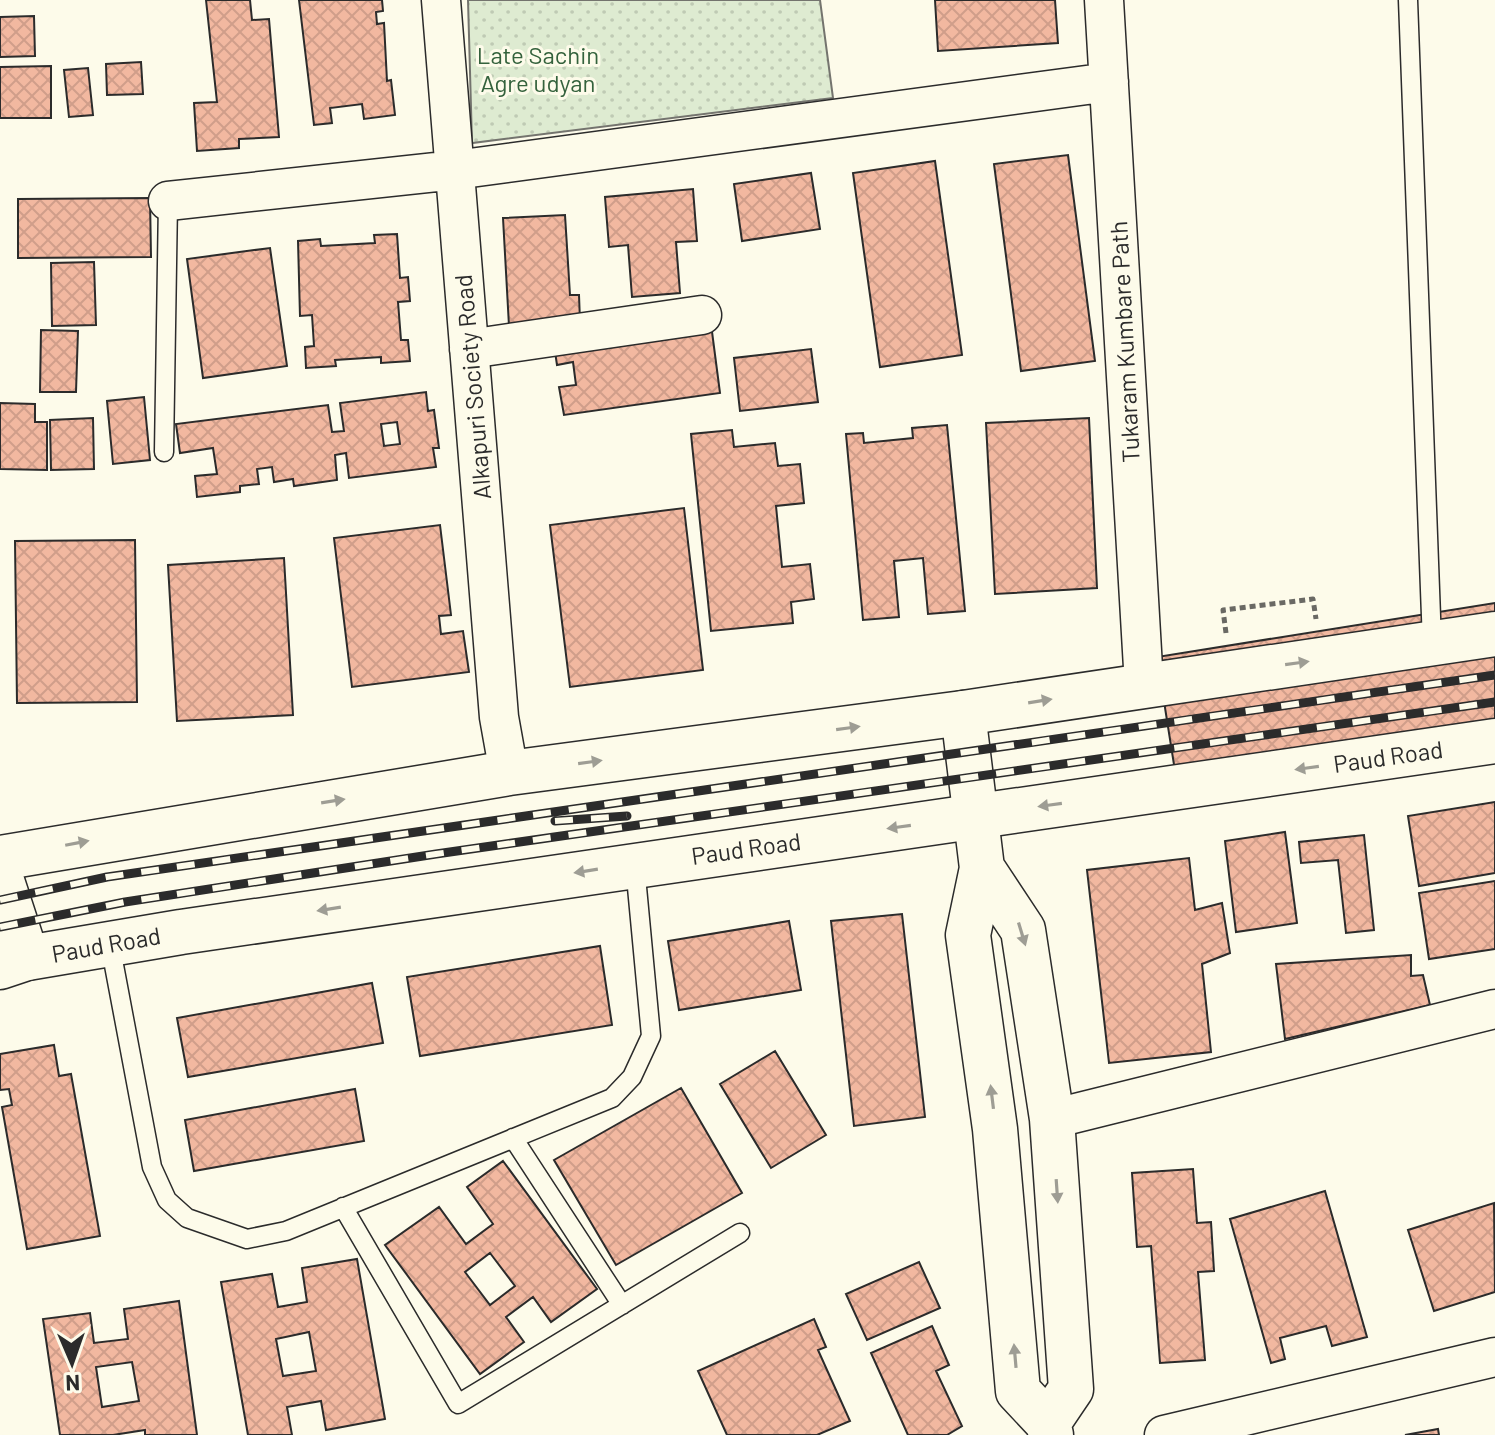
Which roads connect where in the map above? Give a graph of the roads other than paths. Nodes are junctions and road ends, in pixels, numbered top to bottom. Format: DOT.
graph roads {
  1 [pos="441,0"];
  2 [pos="1104,0"];
  3 [pos="1408,0"];
  4 [pos="1109,82"];
  5 [pos="455,170"];
  6 [pos="168,201"];
  7 [pos="702,315"];
  8 [pos="469,349"];
  9 [pos="164,452"];
  10 [pos="1495,634"];
  11 [pos="1432,643"];
  12 [pos="1144,685"];
  13 [pos="963,713"];
  14 [pos="1495,741"];
  15 [pos="509,773"];
  16 [pos="976,816"];
  17 [pos="0,858"];
  18 [pos="635,863"];
  19 [pos="982,868"];
  20 [pos="0,875"];
  21 [pos="110,943"];
  22 [pos="14,962"];
  23 [pos="1495,1009"];
  24 [pos="1052,1119"];
  25 [pos="513,1138"];
  26 [pos="343,1207"];
  27 [pos="740,1233"];
  28 [pos="622,1305"];
  29 [pos="1495,1357"];
  30 [pos="1049,1429"];
  31 [pos="1164,1435"];
  1 -- 5 [label="street, Alkapuri Society Road"];
  2 -- 4 [label="street, Tukaram Kumbare Path"];
  3 -- 11 [label="lane"];
  4 -- 5 [label="street"];
  4 -- 12 [label="street, Tukaram Kumbare Path"];
  5 -- 6 [label="street"];
  5 -- 8 [label="street, Alkapuri Society Road"];
  6 -- 9 [label="lane"];
  7 -- 8 [label="street"];
  8 -- 15 [label="street, Alkapuri Society Road"];
  10 -- 11 [label="main road"];
  12 -- 11 [label="main road, one-way"];
  13 -- 12 [label="main road, one-way"];
  15 -- 13 [label="main road, one-way"];
  13 -- 16 [label="main road"];
  14 -- 16 [label="main road, Paud Road, one-way"];
  17 -- 15 [label="main road, one-way"];
  16 -- 18 [label="main road, Paud Road, one-way"];
  16 -- 19 [label="main road"];
  18 -- 21 [label="main road, Paud Road, one-way"];
  18 -- 25 [label="lane"];
  19 -- 24 [label="main road, one-way"];
  30 -- 19 [label="main road, one-way"];
  20 -- 22 [label="main road"];
  21 -- 22 [label="main road, Paud Road"];
  21 -- 26 [label="lane"];
  23 -- 24 [label="street"];
  24 -- 30 [label="main road, one-way"];
  25 -- 26 [label="lane"];
  25 -- 28 [label="lane"];
  26 -- 28 [label="lane"];
  27 -- 28 [label="lane"];
  29 -- 31 [label="street"];
}
